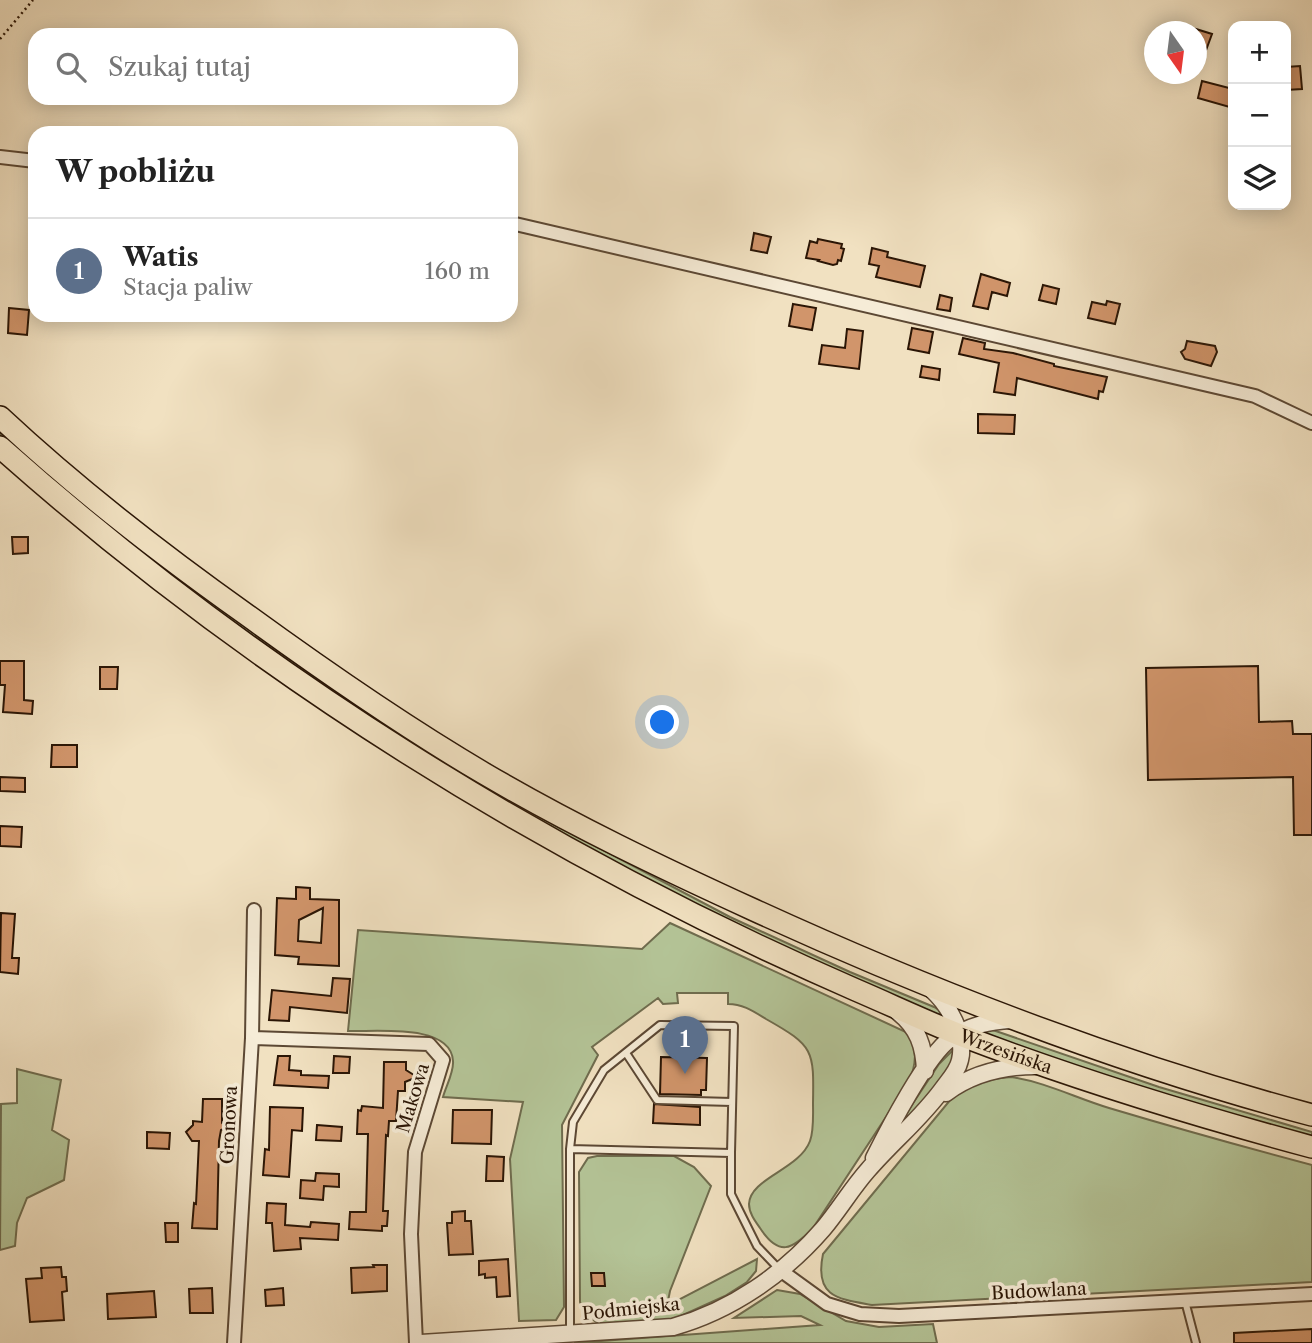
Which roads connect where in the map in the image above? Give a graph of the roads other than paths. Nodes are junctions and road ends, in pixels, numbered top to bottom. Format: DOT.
graph roads {
  1 [pos="0,157"];
  2 [pos="28,160"];
  3 [pos="518,225"];
  4 [pos="0,417"];
  5 [pos="1312,423"];
  6 [pos="0,447"];
  7 [pos="254,909"];
  8 [pos="928,988"];
  9 [pos="888,1004"];
  10 [pos="1014,1020"];
  11 [pos="958,1034"];
  12 [pos="252,1038"];
  13 [pos="626,1053"];
  14 [pos="1054,1068"];
  15 [pos="925,1071"];
  16 [pos="732,1102"];
  17 [pos="933,1103"];
  18 [pos="1312,1115"];
  19 [pos="1312,1147"];
  20 [pos="569,1149"];
  21 [pos="731,1153"];
  22 [pos="868,1170"];
  23 [pos="780,1270"];
  24 [pos="1312,1294"];
  25 [pos="1185,1301"];
  26 [pos="570,1335"];
  27 [pos="234,1343"];
  28 [pos="419,1343"];
  29 [pos="1196,1343"];
  1 -- 2 [label="street"];
  3 -- 5 [label="street"];
  4 -- 8 [label="main road, Wrzesińska"];
  6 -- 9 [label="main road, Wrzesińska"];
  7 -- 12 [label="street, Gronowa"];
  8 -- 10 [label="main road, Wrzesińska"];
  8 -- 11 [label="street, Podmiejska"];
  9 -- 11 [label="main road, Wrzesińska"];
  9 -- 15 [label="street"];
  10 -- 11 [label="street, Podmiejska"];
  10 -- 18 [label="main road, Wrzesińska"];
  11 -- 14 [label="main road, Wrzesińska"];
  11 -- 15 [label="street, Podmiejska"];
  11 -- 17 [label="street, Podmiejska"];
  12 -- 27 [label="street, Gronowa"];
  12 -- 28 [label="street, Makowa"];
  13 -- 16 [label="lane"];
  13 -- 16 [label="lane"];
  13 -- 20 [label="lane"];
  14 -- 17 [label="street"];
  14 -- 19 [label="main road, Wrzesińska"];
  15 -- 22 [label="street, Podmiejska"];
  16 -- 21 [label="lane"];
  17 -- 22 [label="street, Podmiejska"];
  20 -- 21 [label="lane"];
  20 -- 26 [label="lane"];
  21 -- 23 [label="lane"];
  22 -- 23 [label="street, Podmiejska"];
  23 -- 25 [label="street, Budowlana"];
  23 -- 26 [label="street, Podmiejska"];
  24 -- 25 [label="street, Budowlana"];
  25 -- 29 [label="lane"];
  26 -- 28 [label="street, Podmiejska"];
}
